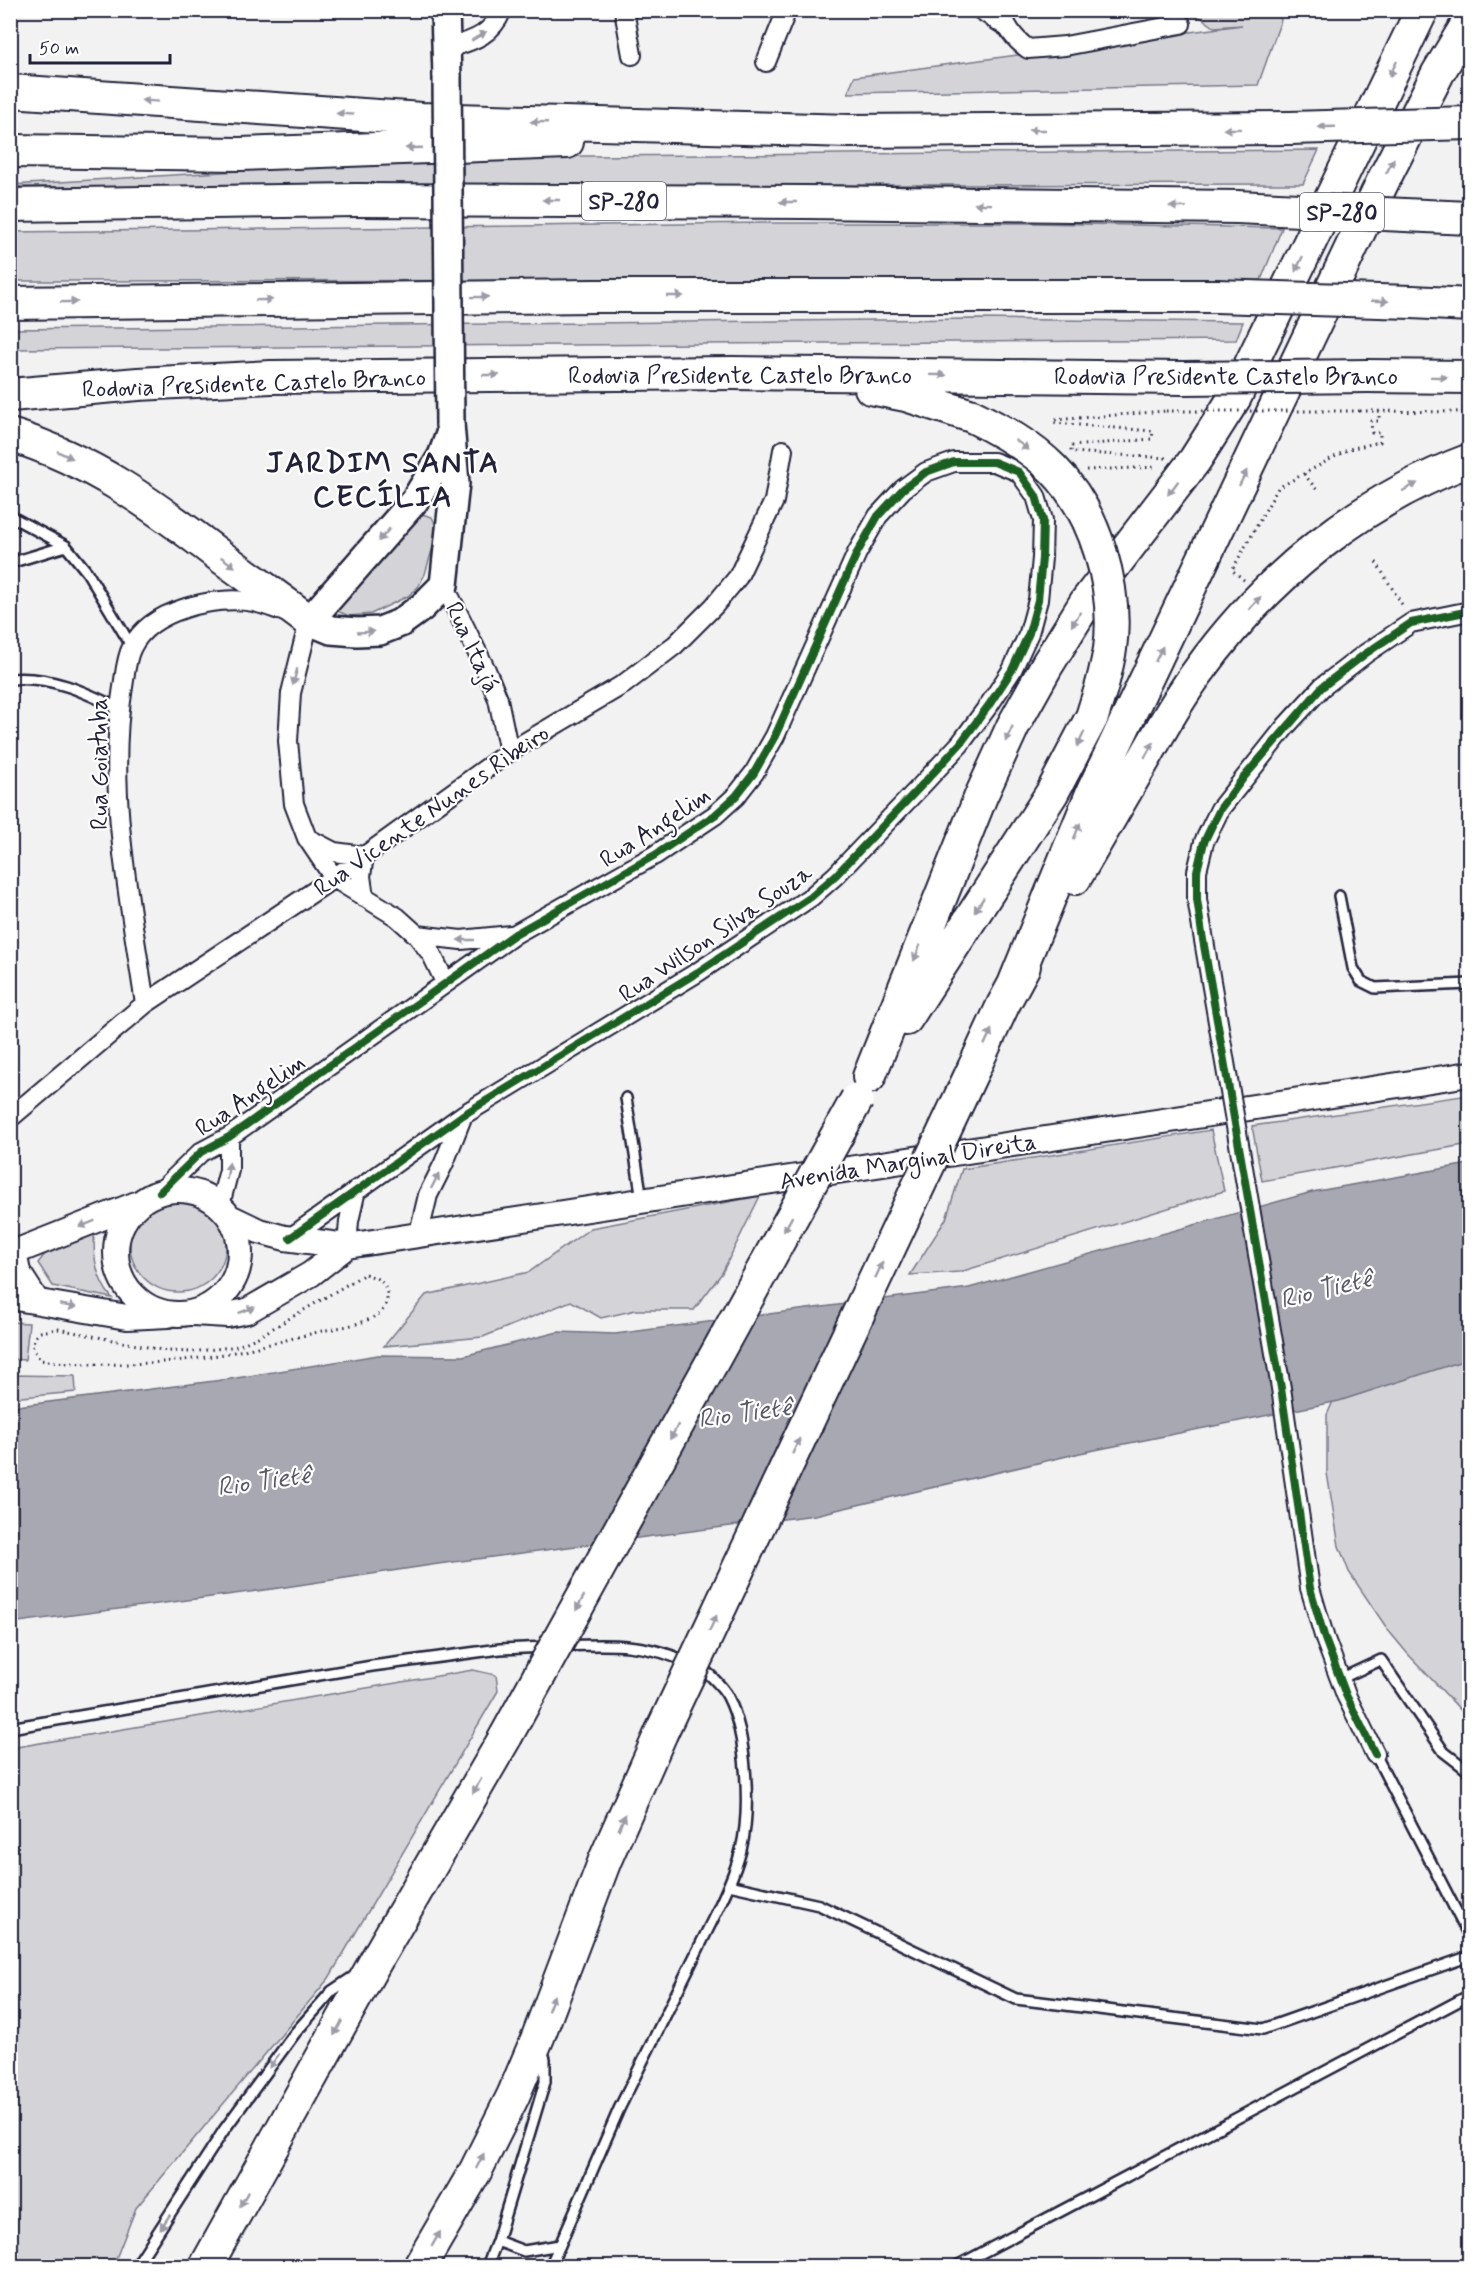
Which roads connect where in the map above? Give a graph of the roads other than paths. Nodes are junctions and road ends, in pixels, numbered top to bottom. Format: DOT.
graph roads {
  1 [pos="445,10"];
  2 [pos="502,10"];
  3 [pos="624,10"];
  4 [pos="787,10"];
  5 [pos="981,10"];
  6 [pos="1422,10"];
  7 [pos="1003,19"];
  8 [pos="1470,20"];
  9 [pos="1181,24"];
  10 [pos="446,49"];
  11 [pos="632,55"];
  12 [pos="766,62"];
  13 [pos="10,91"];
  14 [pos="1470,123"];
  15 [pos="850,131"];
  16 [pos="10,151"];
  17 [pos="240,153"];
  18 [pos="10,170"];
  19 [pos="10,205"];
  20 [pos="1458,217"];
  21 [pos="10,303"];
  22 [pos="1470,305"];
  23 [pos="733,373"];
  24 [pos="1470,377"];
  25 [pos="10,395"];
  26 [pos="450,429"];
  27 [pos="10,435"];
  28 [pos="783,450"];
  29 [pos="1470,460"];
  30 [pos="415,500"];
  31 [pos="453,511"];
  32 [pos="10,516"];
  33 [pos="1042,519"];
  34 [pos="66,546"];
  35 [pos="10,563"];
  36 [pos="444,585"];
  37 [pos="1470,611"];
  38 [pos="309,621"];
  39 [pos="132,647"];
  40 [pos="10,679"];
  41 [pos="120,709"];
  42 [pos="509,752"];
  43 [pos="306,838"];
  44 [pos="364,856"];
  45 [pos="334,878"];
  46 [pos="1339,896"];
  47 [pos="364,897"];
  48 [pos="417,934"];
  49 [pos="515,934"];
  50 [pos="445,982"];
  51 [pos="1470,984"];
  52 [pos="1009,994"];
  53 [pos="145,1004"];
  54 [pos="1470,1074"];
  55 [pos="863,1088"];
  56 [pos="626,1098"];
  57 [pos="463,1115"];
  58 [pos="10,1118"];
  59 [pos="229,1137"];
  60 [pos="356,1190"];
  61 [pos="151,1197"];
  62 [pos="643,1201"];
  63 [pos="226,1212"];
  64 [pos="418,1237"];
  65 [pos="290,1238"];
  66 [pos="347,1246"];
  67 [pos="12,1248"];
  68 [pos="10,1297"];
  69 [pos="36,1300"];
  70 [pos="182,1313"];
  71 [pos="1340,1679"];
  72 [pos="10,1728"];
  73 [pos="1375,1754"];
  74 [pos="1470,1772"];
  75 [pos="729,1885"];
  76 [pos="1470,1938"];
  77 [pos="1470,1956"];
  78 [pos="375,1962"];
  79 [pos="1470,1995"];
  80 [pos="538,2037"];
  81 [pos="497,2241"];
  82 [pos="560,2245"];
  83 [pos="136,2266"];
  84 [pos="206,2266"];
  85 [pos="420,2266"];
  86 [pos="487,2266"];
  87 [pos="550,2266"];
  88 [pos="957,2266"];
  1 -- 10 [label="main road, Rua Itajá"];
  10 -- 2 [label="street, one-way"];
  3 -- 11 [label="street"];
  4 -- 12 [label="street"];
  5 -- 7 [label="street"];
  6 -- 55 [label="highway, one-way"];
  7 -- 9 [label="street"];
  52 -- 8 [label="highway, one-way"];
  10 -- 26 [label="main road, Rua Itajá, bridge"];
  15 -- 13 [label="highway, one-way"];
  14 -- 15 [label="highway, one-way, bridge"];
  15 -- 17 [label="highway, one-way"];
  16 -- 17 [label="highway"];
  17 -- 18 [label="highway"];
  20 -- 19 [label="highway, SP-280, one-way, bridge"];
  21 -- 22 [label="highway, one-way, bridge"];
  23 -- 24 [label="highway, Rodovia Presidente Castelo Branco, one-way, bridge"];
  25 -- 23 [label="highway, Rodovia Presidente Castelo Branco, one-way"];
  23 -- 55 [label="highway, one-way, bridge"];
  26 -- 30 [label="main road"];
  26 -- 31 [label="main road, Rua Itajá"];
  27 -- 38 [label="highway, one-way"];
  28 -- 42 [label="street, Rua Vicente Nunes Ribeiro"];
  52 -- 29 [label="highway, one-way"];
  30 -- 31 [label="main road"];
  30 -- 38 [label="main road, one-way"];
  31 -- 36 [label="main road, Rua Itajá"];
  32 -- 34 [label="lane"];
  33 -- 49 [label="street, Rua Angelim"];
  33 -- 57 [label="street, Rua Wilson Silva Souza"];
  34 -- 35 [label="lane"];
  34 -- 39 [label="lane"];
  38 -- 36 [label="main road, one-way"];
  36 -- 42 [label="street, Rua Itajá"];
  37 -- 71 [label="street, bridge"];
  38 -- 39 [label="street"];
  38 -- 43 [label="street, one-way"];
  39 -- 41 [label="street, Rua Goiatuba"];
  40 -- 41 [label="lane"];
  41 -- 53 [label="street, Rua Goiatuba"];
  42 -- 44 [label="street, Rua Vicente Nunes Ribeiro"];
  43 -- 44 [label="street"];
  43 -- 45 [label="street"];
  44 -- 45 [label="street, Rua Vicente Nunes Ribeiro"];
  44 -- 47 [label="street"];
  45 -- 47 [label="street"];
  45 -- 53 [label="street, Rua Vicente Nunes Ribeiro"];
  46 -- 51 [label="lane"];
  47 -- 48 [label="street"];
  49 -- 48 [label="street, one-way"];
  48 -- 50 [label="street"];
  49 -- 50 [label="street, Rua Angelim"];
  50 -- 59 [label="street, Rua Angelim"];
  80 -- 52 [label="highway, one-way, bridge"];
  53 -- 58 [label="street, Rua Vicente Nunes Ribeiro"];
  54 -- 62 [label="main road, Avenida Marginal Direita"];
  55 -- 78 [label="highway, one-way, bridge"];
  56 -- 62 [label="lane"];
  57 -- 60 [label="street, Rua Wilson Silva Souza"];
  64 -- 57 [label="street, one-way"];
  59 -- 61 [label="street, Rua Angelim"];
  63 -- 59 [label="street, Rua Angelim, one-way"];
  60 -- 65 [label="street, Rua Wilson Silva Souza"];
  60 -- 66 [label="street"];
  61 -- 63 [label="main road"];
  61 -- 67 [label="main road, one-way"];
  61 -- 70 [label="main road"];
  62 -- 64 [label="main road, Avenida Marginal Direita"];
  63 -- 65 [label="main road, Avenida Marginal Direita"];
  63 -- 70 [label="main road"];
  64 -- 66 [label="main road, Avenida Marginal Direita"];
  65 -- 66 [label="main road, Avenida Marginal Direita"];
  70 -- 66 [label="main road, one-way"];
  67 -- 69 [label="main road"];
  68 -- 69 [label="main road"];
  69 -- 70 [label="main road, one-way"];
  71 -- 73 [label="street"];
  71 -- 74 [label="lane"];
  72 -- 75 [label="lane"];
  73 -- 76 [label="lane"];
  75 -- 77 [label="lane"];
  75 -- 82 [label="lane"];
  78 -- 83 [label="lane, one-way"];
  78 -- 84 [label="highway, one-way"];
  79 -- 88 [label="lane"];
  80 -- 81 [label="lane"];
  85 -- 80 [label="highway, one-way"];
  81 -- 82 [label="lane"];
  81 -- 86 [label="lane"];
  82 -- 87 [label="lane"];
}
